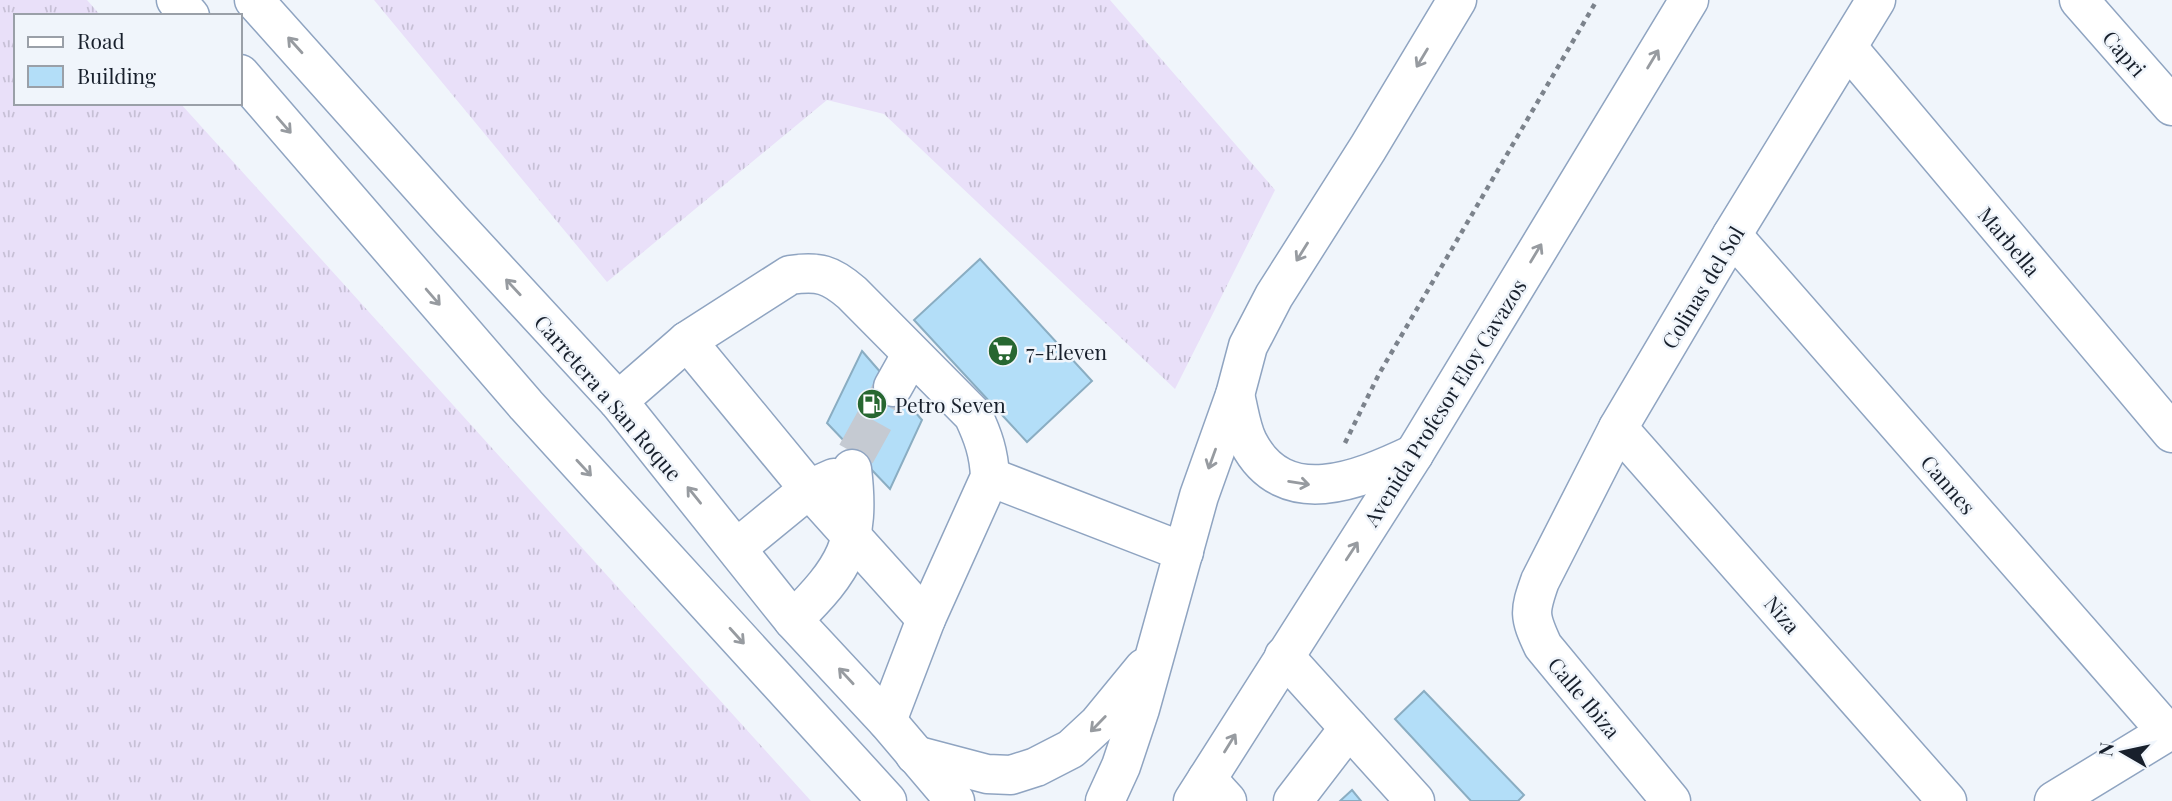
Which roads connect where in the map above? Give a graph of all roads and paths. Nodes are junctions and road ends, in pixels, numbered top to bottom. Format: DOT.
graph roads {
  1 [pos="176,0"];
  2 [pos="254,0"];
  3 [pos="1457,0"];
  4 [pos="1597,0"];
  5 [pos="1689,0"];
  6 [pos="1876,0"];
  7 [pos="2079,0"];
  8 [pos="188,14"];
  9 [pos="1848,48"];
  10 [pos="242,76"];
  11 [pos="2172,106"];
  12 [pos="1732,235"];
  13 [pos="687,341"];
  14 [pos="1235,395"];
  15 [pos="618,401"];
  16 [pos="1618,428"];
  17 [pos="2172,433"];
  18 [pos="1414,454"];
  19 [pos="990,477"];
  20 [pos="1324,484"];
  21 [pos="809,489"];
  22 [pos="852,535"];
  23 [pos="737,548"];
  24 [pos="1184,552"];
  25 [pos="1540,581"];
  26 [pos="926,618"];
  27 [pos="793,620"];
  28 [pos="1156,652"];
  29 [pos="1284,656"];
  30 [pos="887,721"];
  31 [pos="1349,728"];
  32 [pos="2169,731"];
  33 [pos="915,755"];
  34 [pos="1209,794"];
  35 [pos="887,801"];
  36 [pos="955,801"];
  37 [pos="1105,801"];
  38 [pos="1293,801"];
  39 [pos="1415,801"];
  40 [pos="1671,801"];
  41 [pos="1947,801"];
  42 [pos="2054,801"];
  1 -- 8 [label="main road"];
  15 -- 2 [label="main road, Carretera a San Roque, one-way"];
  3 -- 14 [label="main road, one-way"];
  4 -- 20 [label="path"];
  18 -- 5 [label="main road, Avenida Profesor Eloy Cavazos, one-way"];
  6 -- 9 [label="main road, Colinas del Sol"];
  7 -- 11 [label="main road, Capri"];
  9 -- 12 [label="main road, Colinas del Sol"];
  9 -- 17 [label="main road, Marbella"];
  10 -- 35 [label="main road, one-way"];
  12 -- 16 [label="main road, Colinas del Sol"];
  12 -- 32 [label="main road, Cannes"];
  13 -- 15 [label="main road"];
  13 -- 19 [label="main road"];
  13 -- 21 [label="main road"];
  14 -- 20 [label="main road, one-way"];
  14 -- 24 [label="main road, one-way"];
  23 -- 15 [label="main road, Carretera a San Roque, one-way"];
  16 -- 25 [label="main road, Colinas del Sol"];
  16 -- 41 [label="main road, Niza"];
  18 -- 20 [label="main road"];
  29 -- 18 [label="main road, Avenida Profesor Eloy Cavazos, one-way"];
  19 -- 24 [label="main road"];
  19 -- 26 [label="main road"];
  21 -- 22 [label="main road"];
  21 -- 22 [label="main road"];
  21 -- 23 [label="main road"];
  22 -- 26 [label="main road"];
  22 -- 27 [label="main road"];
  23 -- 27 [label="main road, Carretera a San Roque"];
  24 -- 28 [label="main road"];
  25 -- 40 [label="main road, Calle Ibiza"];
  26 -- 30 [label="main road"];
  30 -- 27 [label="main road, Carretera a San Roque, one-way"];
  28 -- 33 [label="main road, one-way"];
  28 -- 37 [label="main road"];
  29 -- 31 [label="main road"];
  34 -- 29 [label="main road, Avenida Profesor Eloy Cavazos, one-way"];
  30 -- 33 [label="main road, Carretera a San Roque"];
  31 -- 38 [label="main road"];
  31 -- 39 [label="main road"];
  32 -- 42 [label="main road"];
  33 -- 36 [label="main road, Carretera a San Roque"];
}
